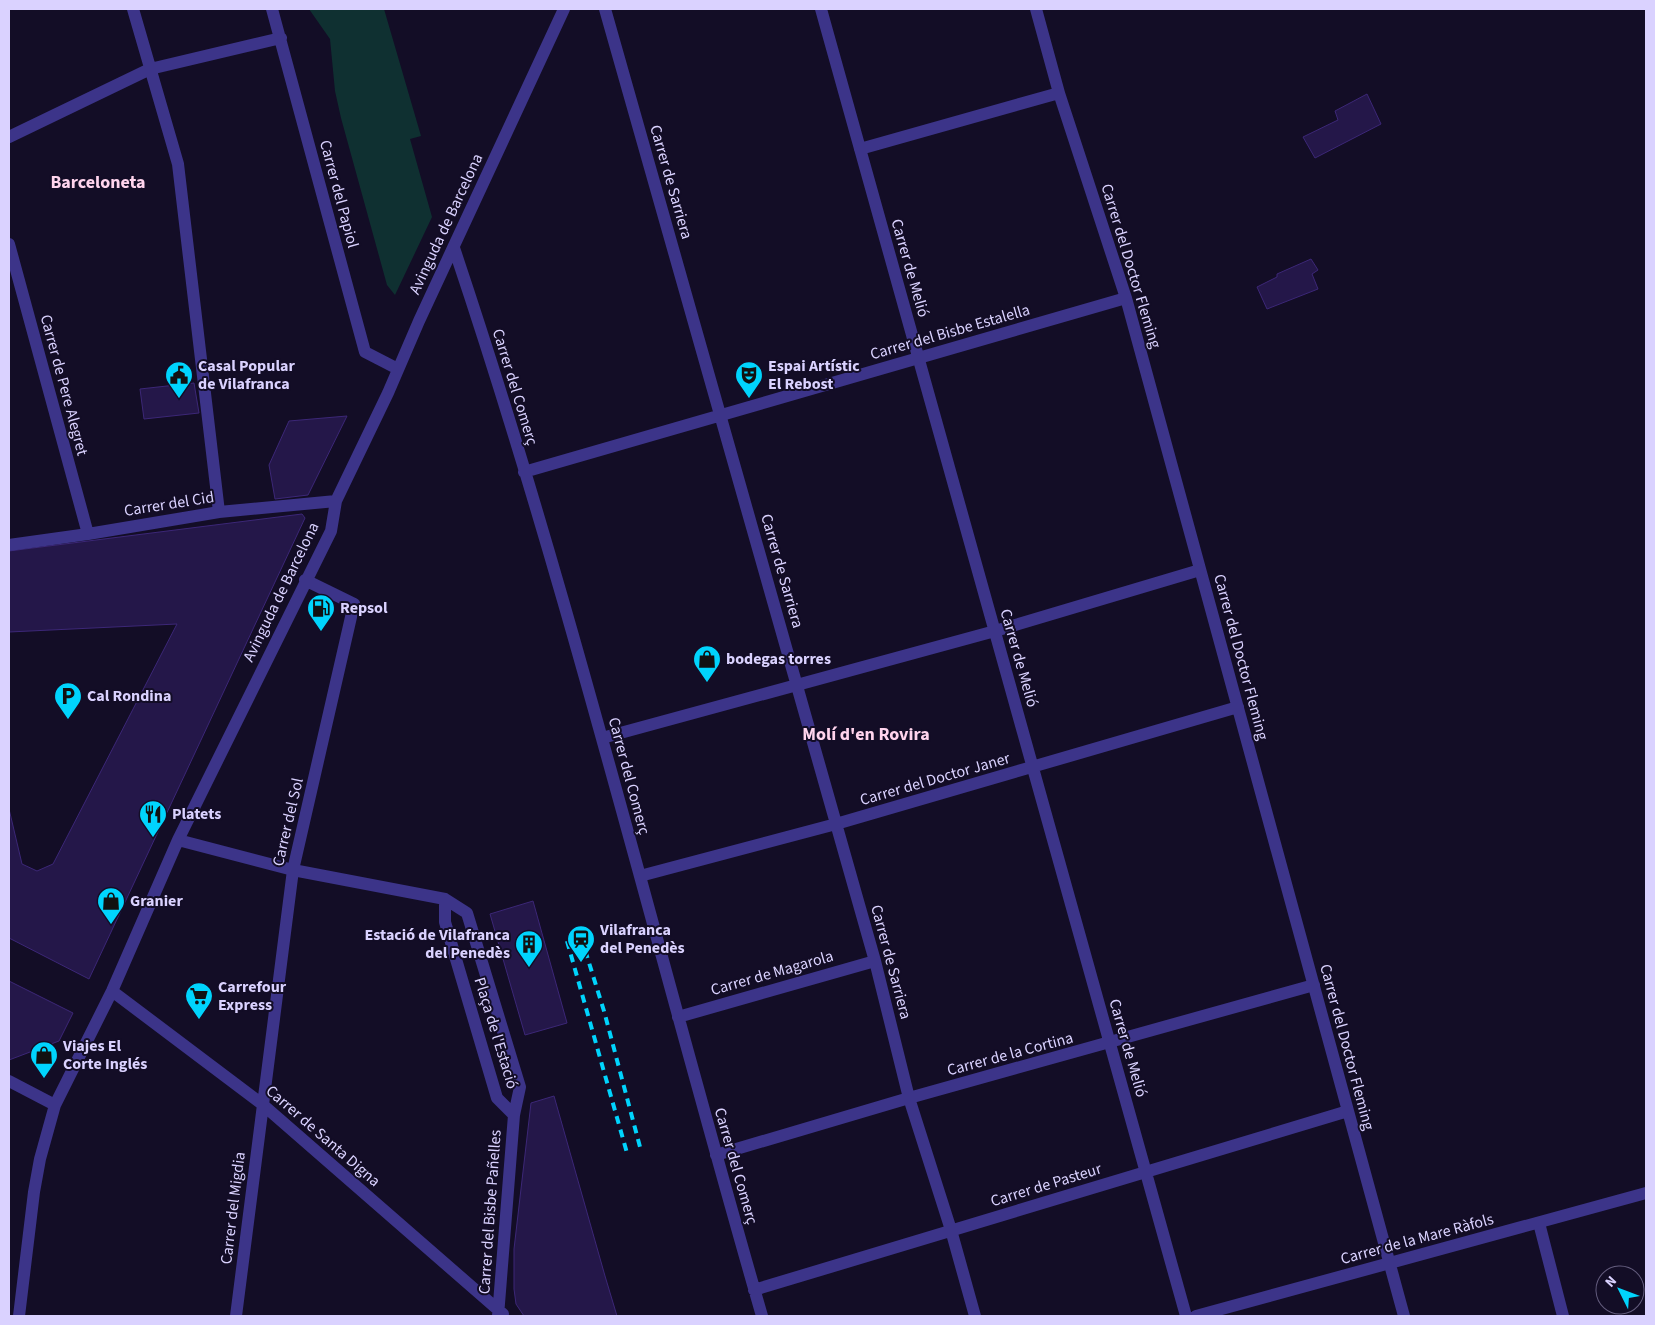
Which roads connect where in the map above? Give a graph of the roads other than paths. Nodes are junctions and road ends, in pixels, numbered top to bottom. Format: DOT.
graph roads {
  1 [pos="133,9"];
  2 [pos="272,9"];
  3 [pos="564,9"];
  4 [pos="605,9"];
  5 [pos="821,9"];
  6 [pos="1036,9"];
  7 [pos="281,38"];
  8 [pos="150,68"];
  9 [pos="1059,93"];
  10 [pos="9,137"];
  11 [pos="860,149"];
  12 [pos="9,244"];
  13 [pos="454,248"];
  14 [pos="1126,298"];
  15 [pos="918,358"];
  16 [pos="398,369"];
  17 [pos="721,416"];
  18 [pos="524,472"];
  19 [pos="336,501"];
  20 [pos="219,512"];
  21 [pos="88,534"];
  22 [pos="9,545"];
  23 [pos="1200,570"];
  24 [pos="305,580"];
  25 [pos="995,631"];
  26 [pos="797,684"];
  27 [pos="1238,707"];
  28 [pos="602,738"];
  29 [pos="1033,767"];
  30 [pos="836,824"];
  31 [pos="178,840"];
  32 [pos="293,870"];
  33 [pos="640,876"];
  34 [pos="444,899"];
  35 [pos="875,961"];
  36 [pos="1314,986"];
  37 [pos="112,991"];
  38 [pos="678,1017"];
  39 [pos="1110,1043"];
  40 [pos="9,1081"];
  41 [pos="909,1098"];
  42 [pos="262,1104"];
  43 [pos="55,1105"];
  44 [pos="1348,1111"];
  45 [pos="514,1115"];
  46 [pos="716,1155"];
  47 [pos="1146,1172"];
  48 [pos="1646,1193"];
  49 [pos="1539,1222"];
  50 [pos="951,1230"];
  51 [pos="1390,1263"];
  52 [pos="754,1290"];
  53 [pos="9,1292"];
  54 [pos="22,1293"];
  55 [pos="500,1314"];
  56 [pos="19,1316"];
  57 [pos="236,1316"];
  58 [pos="762,1316"];
  59 [pos="975,1316"];
  60 [pos="1186,1316"];
  61 [pos="1196,1316"];
  62 [pos="1404,1316"];
  63 [pos="1563,1316"];
  1 -- 8 [label="street"];
  2 -- 7 [label="street, Carrer del Papiol"];
  3 -- 13 [label="street, Avinguda de Barcelona"];
  4 -- 17 [label="street, Carrer de Sarriera"];
  5 -- 11 [label="street, Carrer de Melió"];
  6 -- 9 [label="street, Carrer del Doctor Fleming"];
  7 -- 8 [label="street"];
  7 -- 16 [label="street, Carrer del Papiol"];
  8 -- 10 [label="street"];
  8 -- 20 [label="street"];
  9 -- 11 [label="street"];
  9 -- 14 [label="street, Carrer del Doctor Fleming"];
  11 -- 15 [label="street, Carrer de Melió"];
  12 -- 21 [label="street, Carrer de Pere Alegret"];
  13 -- 16 [label="street, Avinguda de Barcelona"];
  13 -- 18 [label="street, Carrer del Comerç"];
  14 -- 15 [label="street, Carrer del Bisbe Estalella"];
  14 -- 23 [label="street, Carrer del Doctor Fleming"];
  15 -- 17 [label="street, Carrer del Bisbe Estalella"];
  15 -- 25 [label="street, Carrer de Melió"];
  16 -- 19 [label="street, Avinguda de Barcelona"];
  17 -- 18 [label="street, Carrer del Bisbe Estalella"];
  17 -- 26 [label="street, Carrer de Sarriera"];
  18 -- 28 [label="street, Carrer del Comerç"];
  19 -- 20 [label="street, Carrer del Cid"];
  19 -- 24 [label="street, Avinguda de Barcelona"];
  20 -- 21 [label="street, Carrer del Cid"];
  21 -- 22 [label="street, Carrer del Cid"];
  23 -- 25 [label="street"];
  23 -- 27 [label="street, Carrer del Doctor Fleming"];
  24 -- 31 [label="street, Avinguda de Barcelona"];
  24 -- 32 [label="street, Carrer del Sol"];
  25 -- 26 [label="street"];
  25 -- 29 [label="street, Carrer de Melió"];
  26 -- 28 [label="street"];
  26 -- 30 [label="street, Carrer de Sarriera"];
  27 -- 29 [label="street, Carrer del Doctor Janer"];
  27 -- 36 [label="street, Carrer del Doctor Fleming"];
  28 -- 33 [label="street, Carrer del Comerç"];
  29 -- 30 [label="street, Carrer del Doctor Janer"];
  29 -- 39 [label="street, Carrer de Melió"];
  30 -- 33 [label="street, Carrer del Doctor Janer"];
  30 -- 35 [label="street, Carrer de Sarriera"];
  31 -- 32 [label="street"];
  31 -- 37 [label="street, Avinguda de Barcelona"];
  32 -- 34 [label="street"];
  32 -- 42 [label="street, Carrer del Sol"];
  33 -- 38 [label="street, Carrer del Comerç"];
  34 -- 45 [label="street, Plaça de l'Estació"];
  34 -- 45 [label="street, Plaça de l'Estació"];
  35 -- 38 [label="street, Carrer de Magarola"];
  35 -- 41 [label="street, Carrer de Sarriera"];
  36 -- 39 [label="street, Carrer de la Cortina"];
  36 -- 44 [label="street, Carrer del Doctor Fleming"];
  37 -- 42 [label="street, Carrer de Santa Digna"];
  37 -- 43 [label="street, Avinguda de Barcelona"];
  38 -- 46 [label="street, Carrer del Comerç"];
  39 -- 41 [label="street, Carrer de la Cortina"];
  39 -- 47 [label="street, Carrer de Melió"];
  40 -- 43 [label="street"];
  41 -- 46 [label="street, Carrer de la Cortina"];
  41 -- 50 [label="street, Carrer de Sarriera"];
  42 -- 55 [label="street, Carrer de Santa Digna"];
  42 -- 57 [label="street, Carrer del Migdia"];
  43 -- 54 [label="street, Avinguda de Barcelona"];
  44 -- 47 [label="street, Carrer de Pasteur"];
  44 -- 51 [label="street, Carrer del Doctor Fleming"];
  45 -- 55 [label="street, Carrer del Bisbe Pañelles"];
  46 -- 52 [label="street, Carrer del Comerç"];
  47 -- 50 [label="street, Carrer de Pasteur"];
  47 -- 60 [label="street, Carrer de Melió"];
  48 -- 49 [label="street, Carrer de la Mare Ràfols"];
  49 -- 51 [label="street, Carrer de la Mare Ràfols"];
  49 -- 63 [label="street"];
  50 -- 52 [label="street, Carrer de Pasteur"];
  50 -- 59 [label="street, Carrer de Sarriera"];
  51 -- 61 [label="street, Carrer de la Mare Ràfols"];
  51 -- 62 [label="street, Carrer del Doctor Fleming"];
  52 -- 58 [label="street, Carrer del Comerç"];
  53 -- 54 [label="street"];
  54 -- 56 [label="street, Avinguda de Barcelona"];
}
